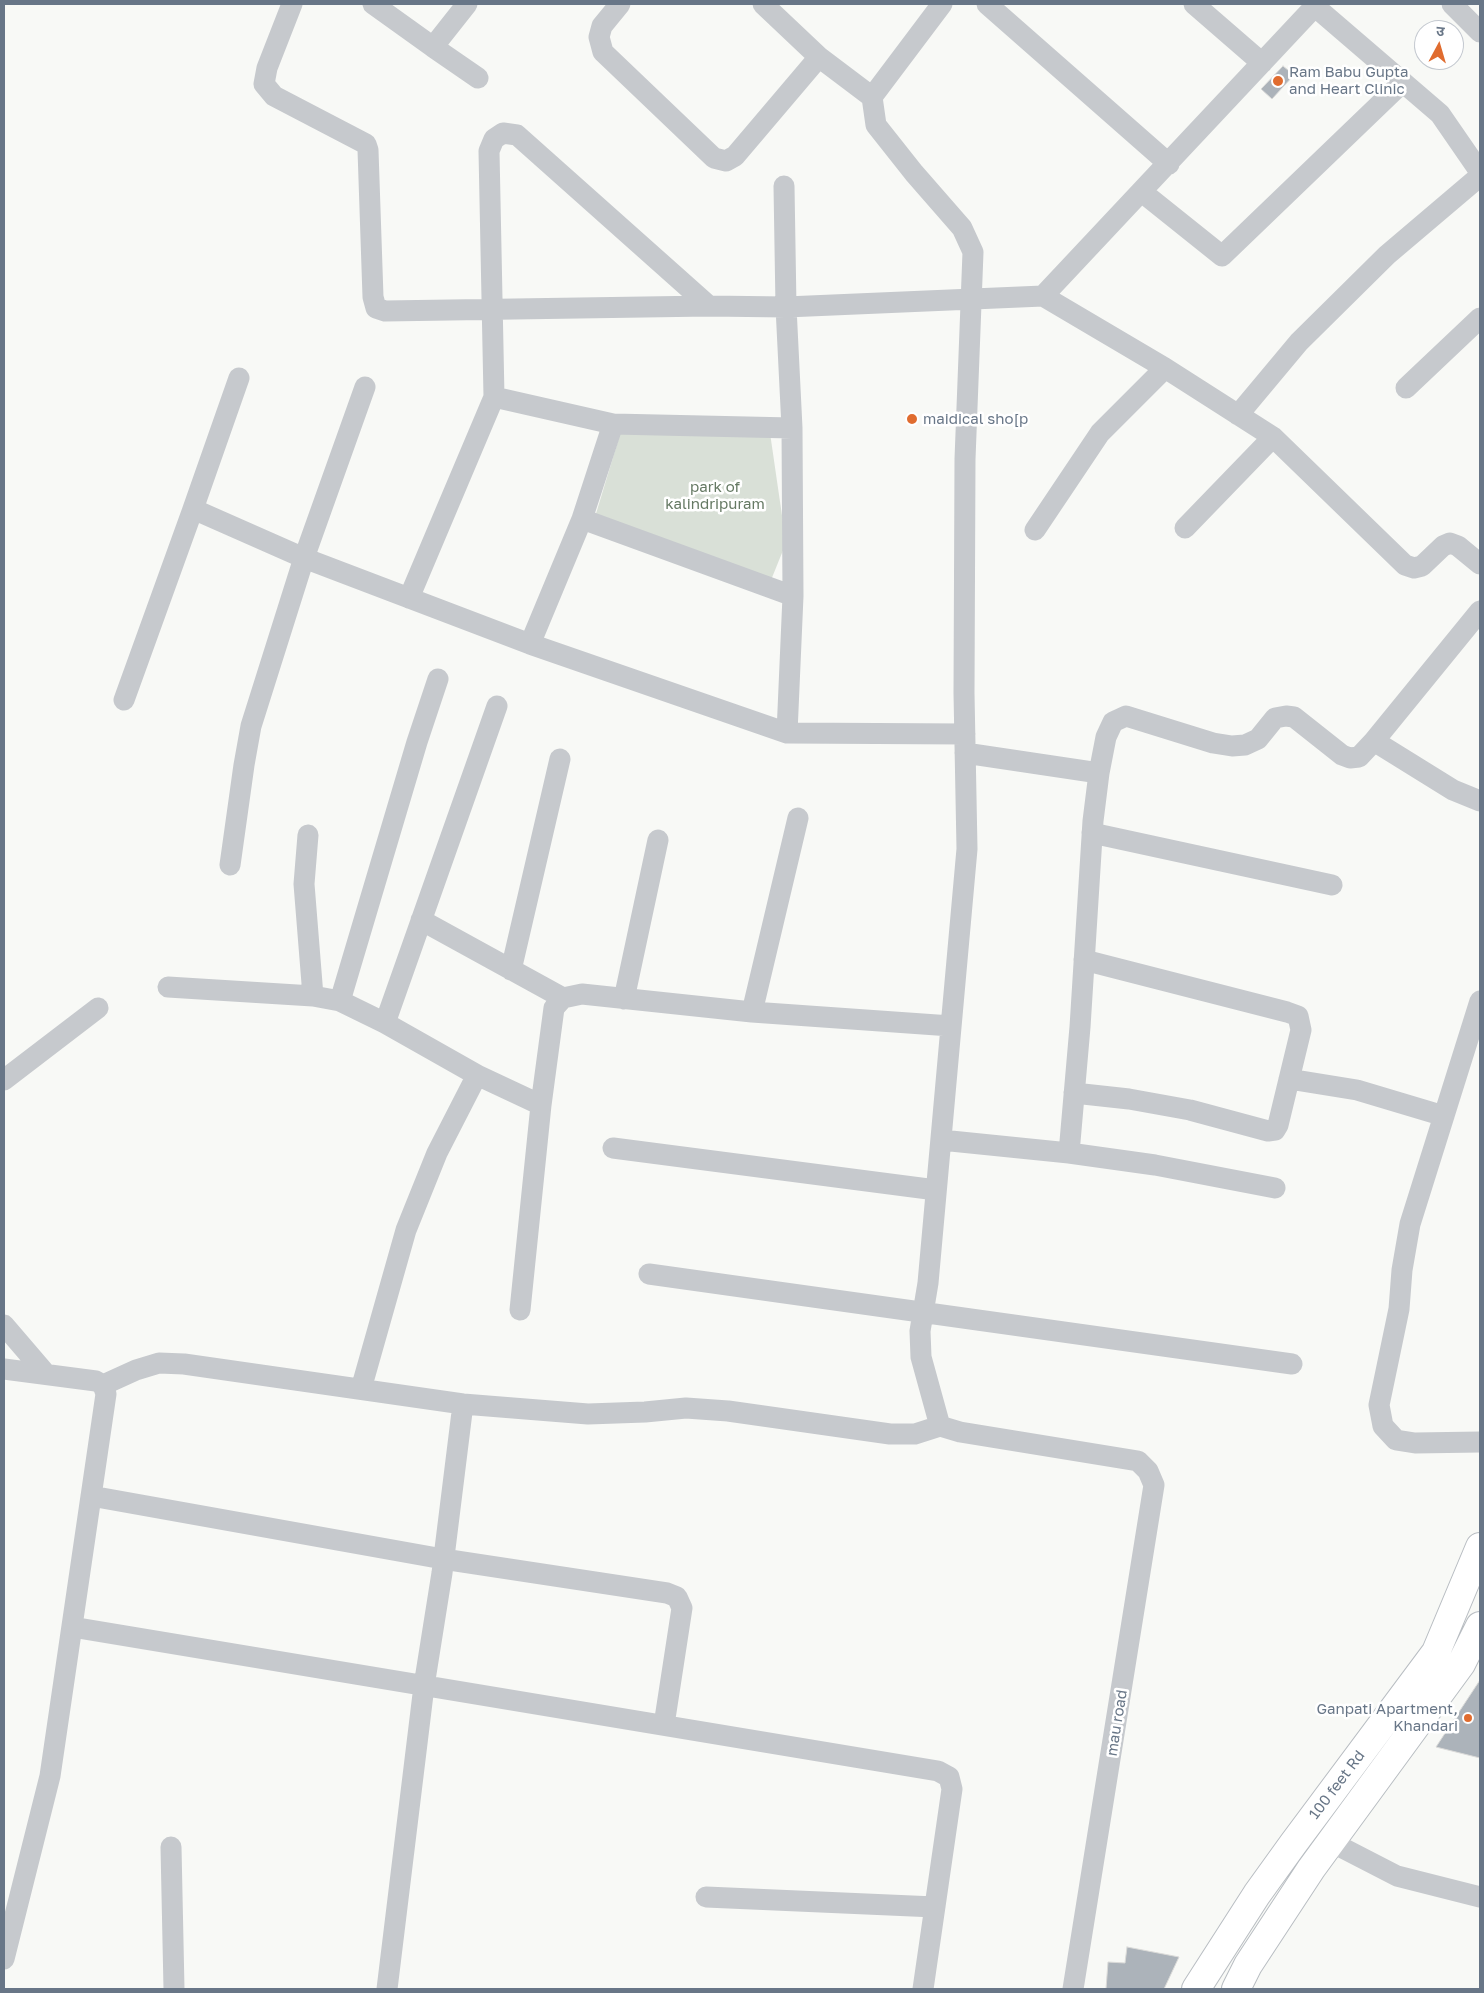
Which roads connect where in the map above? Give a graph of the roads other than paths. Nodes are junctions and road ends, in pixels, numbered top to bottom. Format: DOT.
graph roads {
  1 [pos="292,4"];
  2 [pos="373,4"];
  3 [pos="467,4"];
  4 [pos="620,4"];
  5 [pos="763,4"];
  6 [pos="942,4"];
  7 [pos="987,4"];
  8 [pos="1194,4"];
  9 [pos="1452,4"];
  10 [pos="1315,5"];
  11 [pos="1480,32"];
  12 [pos="433,48"];
  13 [pos="819,57"];
  14 [pos="1262,63"];
  15 [pos="478,78"];
  16 [pos="1403,82"];
  17 [pos="872,97"];
  18 [pos="1169,164"];
  19 [pos="1480,172"];
  20 [pos="1480,176"];
  21 [pos="784,186"];
  22 [pos="1142,192"];
  23 [pos="1043,296"];
  24 [pos="972,299"];
  25 [pos="709,306"];
  26 [pos="786,308"];
  27 [pos="491,310"];
  28 [pos="1480,318"];
  29 [pos="1165,368"];
  30 [pos="239,378"];
  31 [pos="365,387"];
  32 [pos="1406,388"];
  33 [pos="494,397"];
  34 [pos="1238,415"];
  35 [pos="613,424"];
  36 [pos="792,428"];
  37 [pos="1272,437"];
  38 [pos="192,509"];
  39 [pos="582,519"];
  40 [pos="1185,528"];
  41 [pos="1035,530"];
  42 [pos="1478,556"];
  43 [pos="304,558"];
  44 [pos="793,596"];
  45 [pos="409,598"];
  46 [pos="1480,612"];
  47 [pos="530,644"];
  48 [pos="438,679"];
  49 [pos="124,700"];
  50 [pos="497,706"];
  51 [pos="788,733"];
  52 [pos="1374,741"];
  53 [pos="965,744"];
  54 [pos="560,759"];
  55 [pos="1099,772"];
  56 [pos="1480,801"];
  57 [pos="798,818"];
  58 [pos="1092,833"];
  59 [pos="308,835"];
  60 [pos="658,840"];
  61 [pos="230,865"];
  62 [pos="1332,885"];
  63 [pos="421,920"];
  64 [pos="1084,960"];
  65 [pos="512,970"];
  66 [pos="168,987"];
  67 [pos="313,996"];
  68 [pos="563,998"];
  69 [pos="624,999"];
  70 [pos="340,1001"];
  71 [pos="1480,1001"];
  72 [pos="98,1008"];
  73 [pos="752,1012"];
  74 [pos="385,1023"];
  75 [pos="951,1026"];
  76 [pos="477,1075"];
  77 [pos="1289,1079"];
  78 [pos="4,1080"];
  79 [pos="1074,1093"];
  80 [pos="541,1105"];
  81 [pos="1444,1116"];
  82 [pos="941,1140"];
  83 [pos="613,1148"];
  84 [pos="1069,1153"];
  85 [pos="1275,1188"];
  86 [pos="936,1190"];
  87 [pos="649,1274"];
  88 [pos="520,1310"];
  89 [pos="923,1312"];
  90 [pos="4,1325"];
  91 [pos="1292,1364"];
  92 [pos="4,1369"];
  93 [pos="46,1374"];
  94 [pos="103,1385"];
  95 [pos="360,1389"];
  96 [pos="463,1404"];
  97 [pos="940,1426"];
  98 [pos="1480,1442"];
  99 [pos="91,1496"];
  100 [pos="1480,1548"];
  101 [pos="443,1558"];
  102 [pos="1480,1626"];
  103 [pos="72,1627"];
  104 [pos="424,1686"];
  105 [pos="664,1726"];
  106 [pos="1331,1842"];
  107 [pos="171,1847"];
  108 [pos="706,1897"];
  109 [pos="1480,1897"];
  110 [pos="935,1907"];
  111 [pos="4,1959"];
  112 [pos="174,1989"];
  113 [pos="387,1989"];
  114 [pos="922,1989"];
  115 [pos="1073,1989"];
  116 [pos="1196,1989"];
  117 [pos="1236,1989"];
  1 -- 27 [label="street"];
  2 -- 12 [label="street"];
  3 -- 12 [label="street"];
  4 -- 13 [label="street"];
  5 -- 13 [label="street"];
  6 -- 17 [label="street"];
  7 -- 18 [label="street"];
  8 -- 14 [label="street"];
  9 -- 11 [label="street"];
  10 -- 14 [label="street"];
  10 -- 16 [label="street"];
  12 -- 15 [label="street"];
  13 -- 17 [label="street"];
  14 -- 18 [label="street"];
  16 -- 19 [label="street"];
  16 -- 22 [label="street"];
  17 -- 24 [label="street"];
  18 -- 22 [label="street"];
  20 -- 34 [label="street"];
  21 -- 26 [label="street"];
  22 -- 23 [label="street"];
  23 -- 24 [label="street"];
  23 -- 29 [label="street"];
  24 -- 26 [label="street"];
  24 -- 53 [label="street"];
  25 -- 26 [label="street"];
  25 -- 27 [label="street"];
  25 -- 27 [label="street"];
  26 -- 36 [label="street"];
  27 -- 33 [label="street"];
  28 -- 32 [label="street"];
  29 -- 34 [label="street"];
  29 -- 41 [label="street"];
  30 -- 38 [label="street"];
  31 -- 43 [label="street"];
  33 -- 35 [label="street"];
  33 -- 45 [label="street"];
  34 -- 37 [label="street"];
  35 -- 36 [label="street"];
  35 -- 39 [label="street"];
  36 -- 44 [label="street"];
  37 -- 40 [label="street"];
  37 -- 42 [label="street"];
  38 -- 43 [label="street"];
  38 -- 49 [label="street"];
  39 -- 44 [label="street"];
  39 -- 47 [label="street"];
  43 -- 45 [label="street"];
  43 -- 61 [label="street"];
  44 -- 51 [label="street"];
  45 -- 47 [label="street"];
  46 -- 52 [label="street"];
  47 -- 51 [label="street"];
  48 -- 70 [label="street"];
  50 -- 63 [label="street"];
  51 -- 53 [label="street"];
  52 -- 55 [label="street"];
  52 -- 56 [label="street"];
  53 -- 55 [label="street"];
  53 -- 75 [label="street"];
  54 -- 65 [label="street"];
  55 -- 58 [label="street"];
  57 -- 73 [label="street"];
  58 -- 62 [label="street"];
  58 -- 64 [label="street"];
  59 -- 67 [label="street"];
  60 -- 69 [label="street"];
  63 -- 65 [label="street"];
  63 -- 74 [label="street"];
  64 -- 77 [label="street"];
  64 -- 79 [label="street"];
  65 -- 68 [label="street"];
  66 -- 67 [label="street"];
  67 -- 70 [label="street"];
  68 -- 69 [label="street"];
  68 -- 80 [label="street"];
  69 -- 73 [label="street"];
  70 -- 74 [label="street"];
  71 -- 81 [label="street"];
  72 -- 78 [label="street"];
  73 -- 75 [label="street"];
  74 -- 76 [label="street"];
  75 -- 82 [label="street"];
  76 -- 80 [label="street"];
  76 -- 95 [label="street"];
  77 -- 79 [label="street"];
  77 -- 81 [label="street"];
  79 -- 84 [label="street"];
  80 -- 88 [label="street"];
  81 -- 98 [label="street"];
  82 -- 84 [label="street"];
  82 -- 86 [label="street"];
  83 -- 86 [label="street"];
  84 -- 85 [label="street"];
  86 -- 89 [label="street"];
  87 -- 89 [label="street"];
  89 -- 91 [label="street"];
  89 -- 97 [label="street"];
  90 -- 93 [label="street"];
  92 -- 93 [label="street"];
  93 -- 94 [label="street"];
  94 -- 95 [label="street"];
  94 -- 99 [label="street"];
  95 -- 96 [label="street"];
  96 -- 97 [label="street"];
  96 -- 101 [label="street"];
  97 -- 115 [label="street, mau road"];
  99 -- 101 [label="street"];
  99 -- 103 [label="street"];
  100 -- 116 [label="main road, 100 feet Rd"];
  101 -- 104 [label="street"];
  101 -- 105 [label="street"];
  102 -- 106 [label="main road"];
  103 -- 104 [label="street"];
  103 -- 111 [label="street"];
  104 -- 105 [label="street"];
  104 -- 113 [label="street"];
  105 -- 110 [label="street"];
  106 -- 109 [label="street"];
  106 -- 117 [label="main road"];
  107 -- 112 [label="street"];
  108 -- 110 [label="street"];
  110 -- 114 [label="street"];
}
